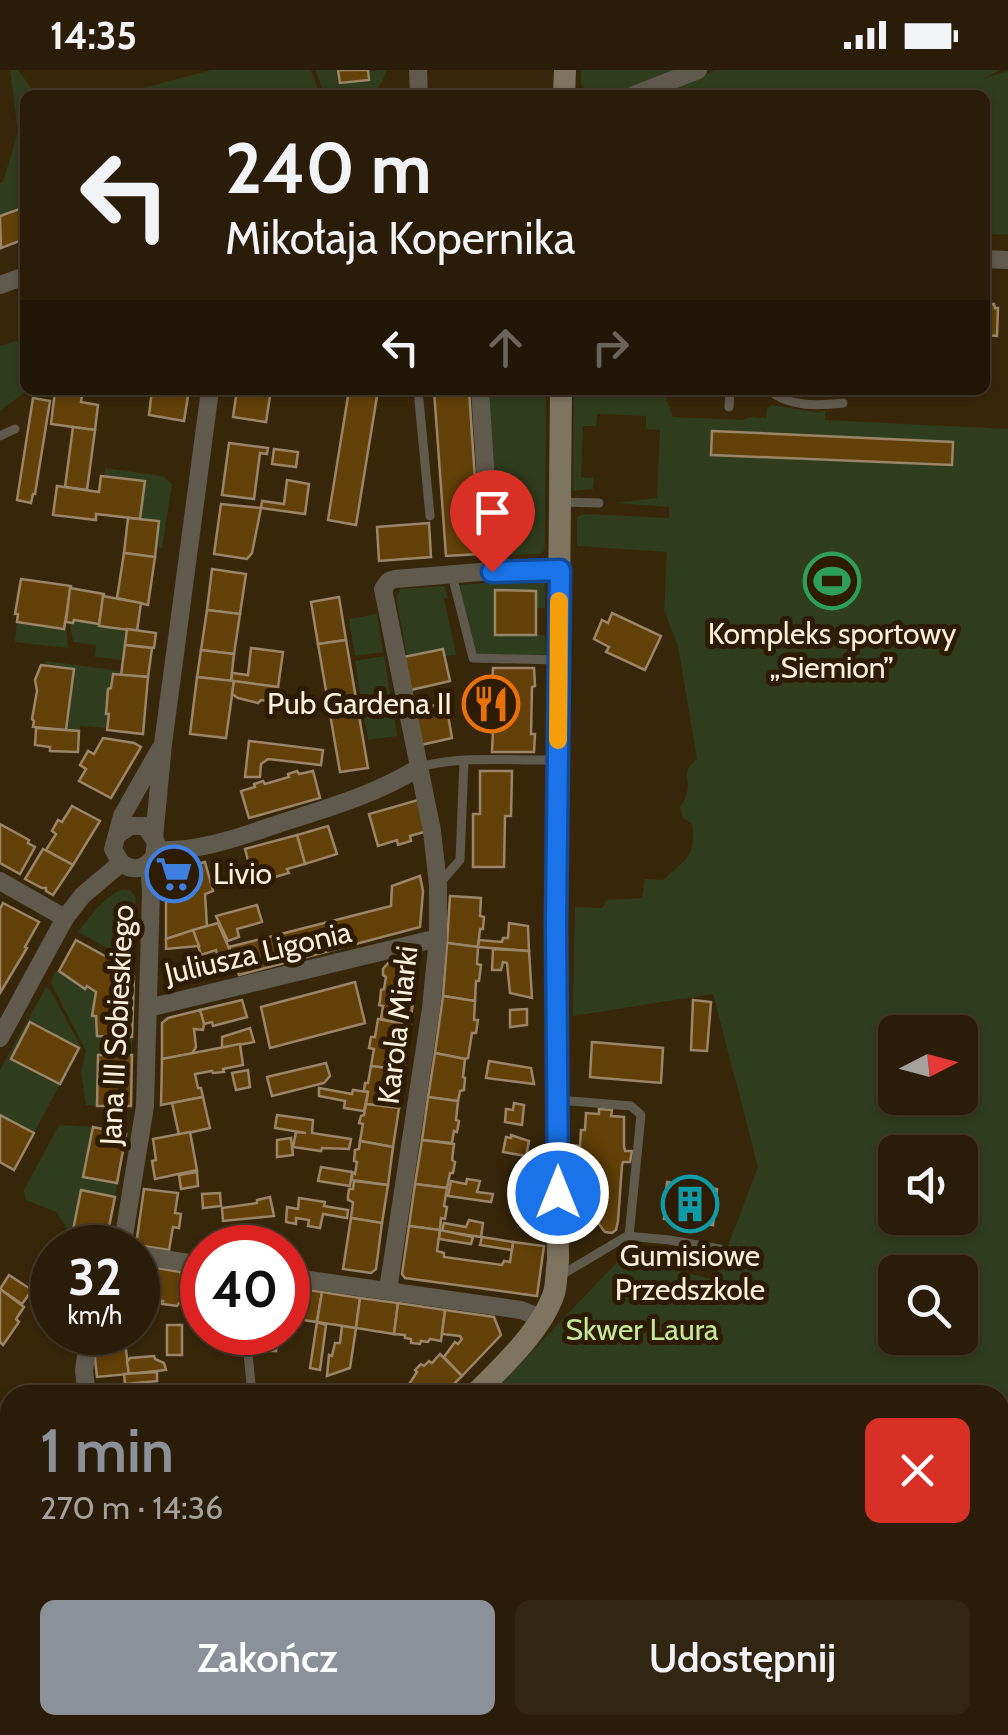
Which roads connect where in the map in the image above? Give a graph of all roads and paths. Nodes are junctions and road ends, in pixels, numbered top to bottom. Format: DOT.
graph roads {
  1 [pos="698,70"];
  2 [pos="647,90"];
  3 [pos="209,395"];
  4 [pos="418,395"];
  5 [pos="480,395"];
  6 [pos="561,395"];
  7 [pos="729,395"];
  8 [pos="776,395"];
  9 [pos="843,403"];
  10 [pos="728,406"];
  11 [pos="15,429"];
  12 [pos="0,436"];
  13 [pos="560,502"];
  14 [pos="599,503"];
  15 [pos="430,516"];
  16 [pos="560,570"];
  17 [pos="492,572"];
  18 [pos="452,575"];
  19 [pos="559,660"];
  20 [pos="163,744"];
  21 [pos="558,760"];
  22 [pos="464,761"];
  23 [pos="420,767"];
  24 [pos="117,849"];
  25 [pos="153,850"];
  26 [pos="0,881"];
  27 [pos="438,886"];
  28 [pos="66,918"];
  29 [pos="438,938"];
  30 [pos="148,1008"];
  31 [pos="0,1038"];
  32 [pos="557,1100"];
  33 [pos="126,1225"];
  34 [pos="629,1236"];
  35 [pos="720,1250"];
  36 [pos="556,1278"];
  37 [pos="310,1279"];
  38 [pos="388,1290"];
  39 [pos="541,1318"];
  40 [pos="86,1355"];
  41 [pos="248,1355"];
  42 [pos="86,1385"];
  43 [pos="251,1385"];
  44 [pos="484,1385"];
  1 -- 2 [label="street"];
  3 -- 20 [label="street, Jana III Sobieskiego"];
  4 -- 15 [label="lane"];
  5 -- 17 [label="street"];
  6 -- 13 [label="street"];
  7 -- 10 [label="lane"];
  8 -- 9 [label="lane"];
  11 -- 12 [label="lane"];
  13 -- 14 [label="lane"];
  13 -- 16 [label="street"];
  16 -- 17 [label="street"];
  16 -- 19 [label="street"];
  17 -- 18 [label="street"];
  18 -- 19 [label="lane"];
  18 -- 23 [label="street, Karola Miarki"];
  19 -- 21 [label="street"];
  20 -- 24 [label="street, Jana III Sobieskiego"];
  20 -- 25 [label="street, Jana III Sobieskiego"];
  21 -- 22 [label="lane"];
  21 -- 32 [label="street"];
  22 -- 23 [label="lane"];
  22 -- 27 [label="lane"];
  23 -- 25 [label="street"];
  23 -- 27 [label="street, Karola Miarki"];
  24 -- 25 [label="street"];
  24 -- 25 [label="street"];
  24 -- 28 [label="street, Jana III Sobieskiego"];
  25 -- 30 [label="street, Jana III Sobieskiego"];
  26 -- 28 [label="street"];
  27 -- 29 [label="street, Karola Miarki"];
  28 -- 31 [label="street, Jana III Sobieskiego"];
  29 -- 30 [label="street, Juliusza Ligonia"];
  29 -- 38 [label="street, Karola Miarki"];
  30 -- 33 [label="street, Jana III Sobieskiego"];
  32 -- 34 [label="lane"];
  32 -- 36 [label="street"];
  34 -- 35 [label="lane"];
  34 -- 36 [label="lane"];
  36 -- 39 [label="street"];
  37 -- 38 [label="street"];
  38 -- 39 [label="street"];
  39 -- 44 [label="street"];
  40 -- 42 [label="street"];
  41 -- 43 [label="lane"];
}
